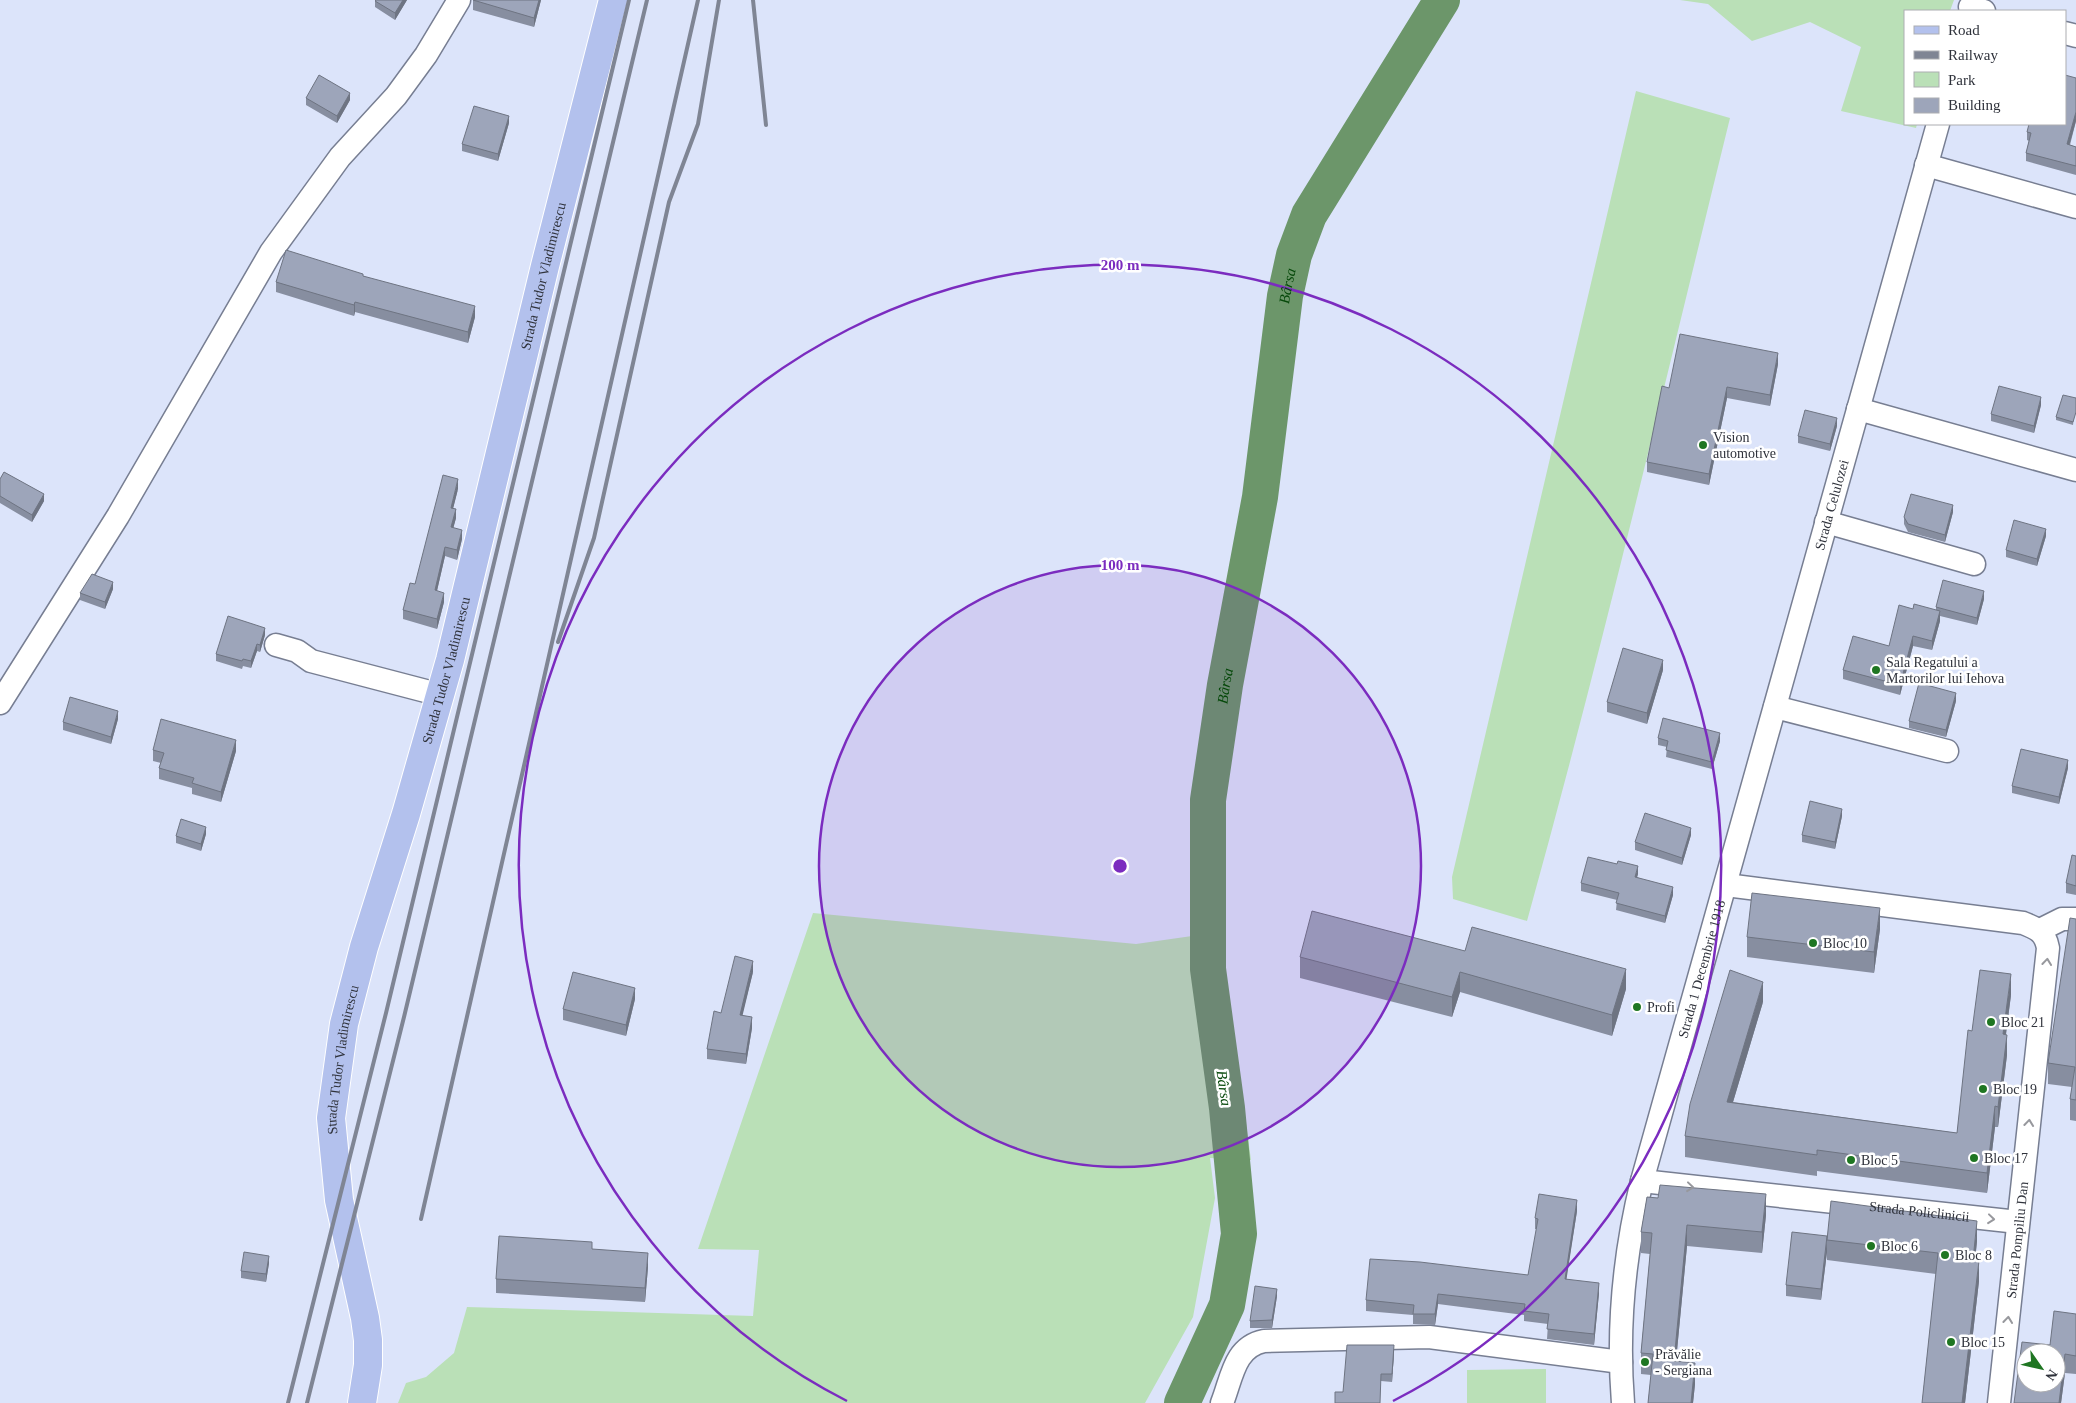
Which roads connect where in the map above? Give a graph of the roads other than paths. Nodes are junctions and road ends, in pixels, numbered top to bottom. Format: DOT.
graph roads {
  1 [pos="458,0"];
  2 [pos="613,0"];
  3 [pos="1938,125"];
  4 [pos="1926,165"];
  5 [pos="2076,207"];
  6 [pos="1858,409"];
  7 [pos="2076,470"];
  8 [pos="1826,522"];
  9 [pos="1974,564"];
  10 [pos="276,645"];
  11 [pos="441,695"];
  12 [pos="0,703"];
  13 [pos="1775,707"];
  14 [pos="1947,751"];
  15 [pos="1726,885"];
  16 [pos="2076,919"];
  17 [pos="2040,930"];
  18 [pos="1642,1181"];
  19 [pos="2018,1222"];
  20 [pos="1621,1362"];
  21 [pos="362,1403"];
  22 [pos="1222,1403"];
  23 [pos="1623,1403"];
  24 [pos="1999,1403"];
  1 -- 12 [label="street"];
  2 -- 11 [label="main road, Strada Tudor Vladimirescu"];
  3 -- 4 [label="street, Strada Celulozei"];
  4 -- 5 [label="street"];
  4 -- 6 [label="street, Strada Celulozei"];
  6 -- 7 [label="street"];
  6 -- 8 [label="street, Strada Celulozei"];
  8 -- 9 [label="street"];
  8 -- 13 [label="street, Strada Celulozei"];
  10 -- 11 [label="street"];
  11 -- 21 [label="main road, Strada Tudor Vladimirescu"];
  13 -- 14 [label="street"];
  13 -- 15 [label="street, Strada Celulozei"];
  15 -- 17 [label="street, Strada 1 Decembrie 1918"];
  15 -- 18 [label="street, Strada 1 Decembrie 1918"];
  16 -- 17 [label="street"];
  19 -- 17 [label="street, Strada Pompiliu Dan, one-way"];
  18 -- 19 [label="street, Strada Policlinicii, one-way"];
  18 -- 20 [label="street, Strada 1 Decembrie 1918"];
  24 -- 19 [label="street, Strada Pompiliu Dan, one-way"];
  20 -- 22 [label="street"];
  20 -- 23 [label="street, Strada 1 Decembrie 1918"];
}
